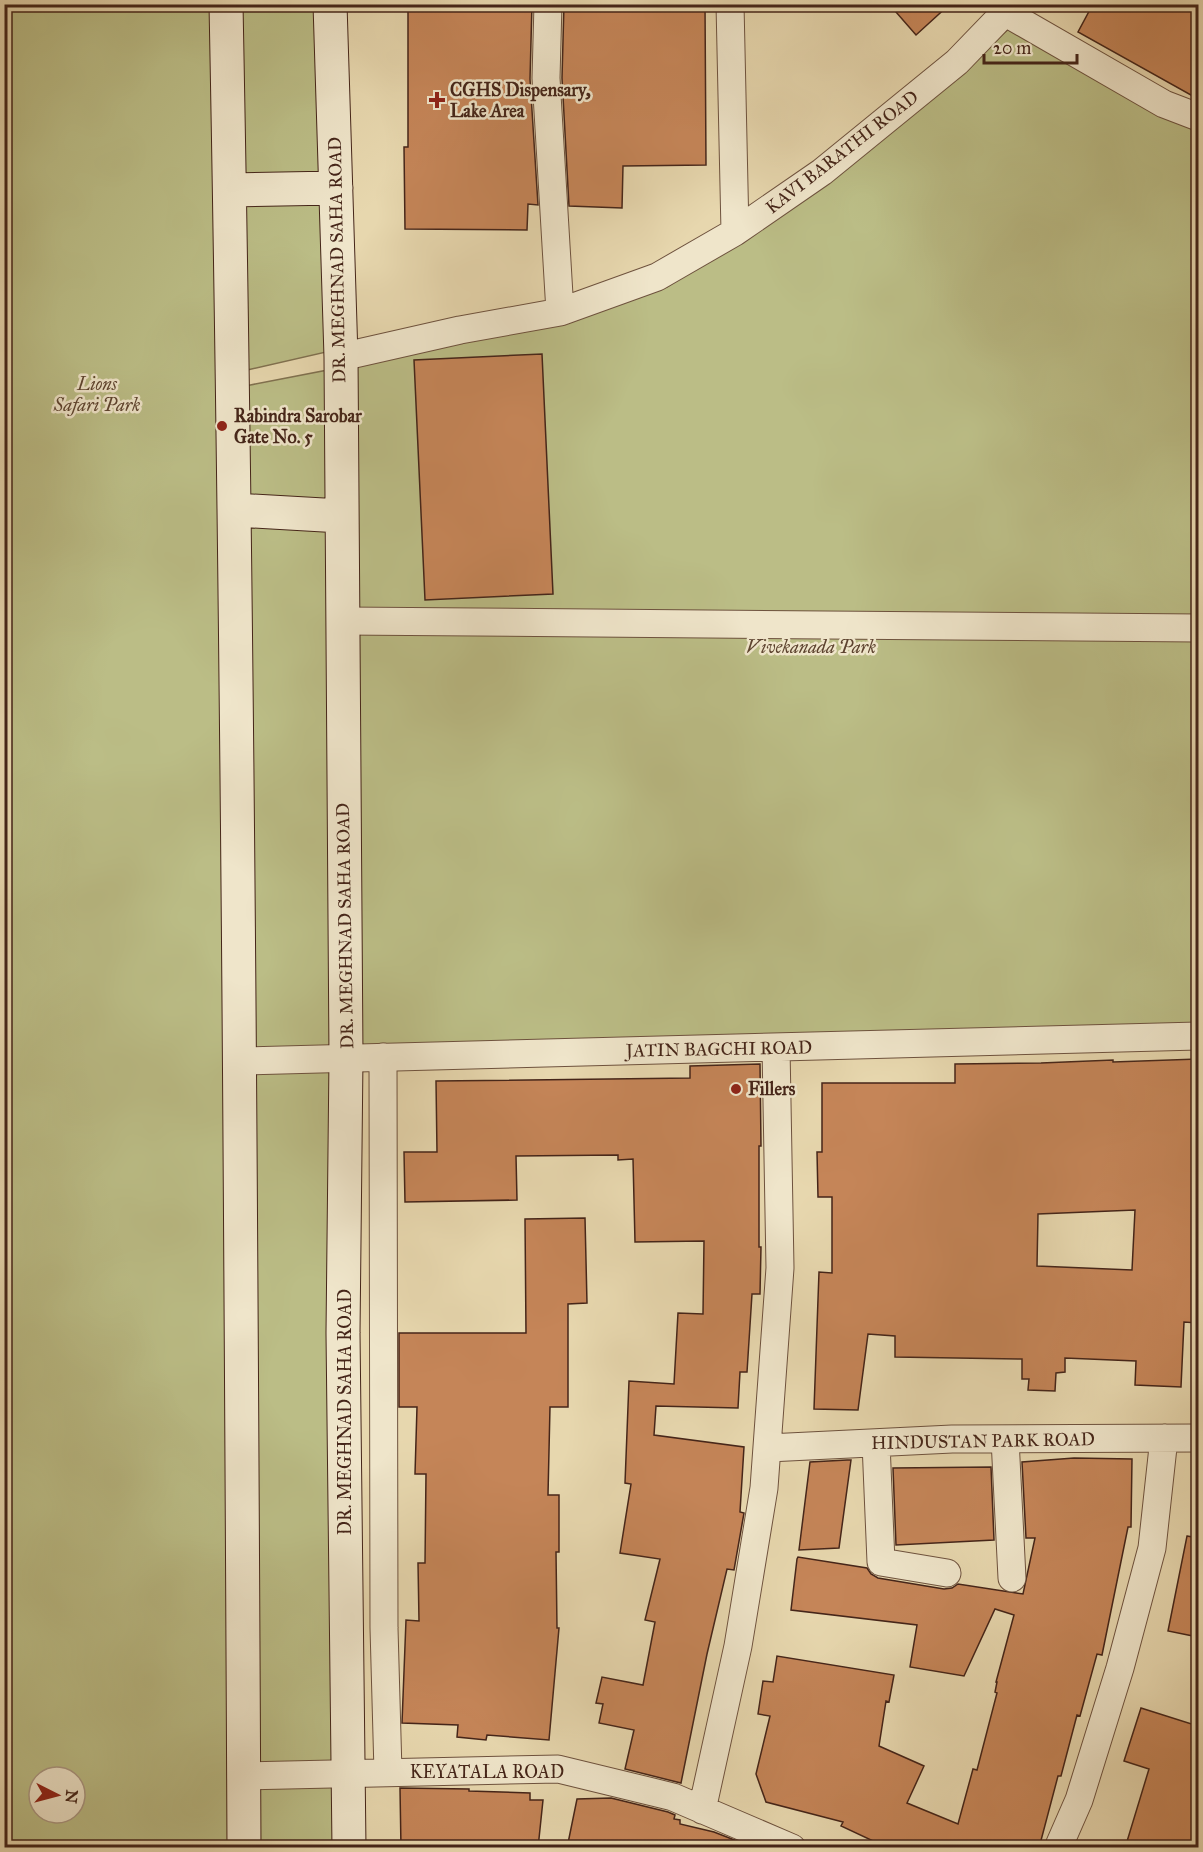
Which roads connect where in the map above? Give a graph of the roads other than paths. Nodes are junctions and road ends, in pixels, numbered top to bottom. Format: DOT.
graph roads {
  1 [pos="226,4"];
  2 [pos="330,4"];
  3 [pos="548,4"];
  4 [pos="730,4"];
  5 [pos="1009,9"];
  6 [pos="1198,117"];
  7 [pos="336,188"];
  8 [pos="230,190"];
  9 [pos="735,232"];
  10 [pos="560,312"];
  11 [pos="341,357"];
  12 [pos="235,510"];
  13 [pos="341,516"];
  14 [pos="342,621"];
  15 [pos="1198,628"];
  16 [pos="1198,1036"];
  17 [pos="776,1047"];
  18 [pos="346,1058"];
  19 [pos="383,1058"];
  20 [pos="240,1061"];
  21 [pos="1164,1438"];
  22 [pos="1198,1438"];
  23 [pos="1005,1439"];
  24 [pos="876,1443"];
  25 [pos="768,1448"];
  26 [pos="947,1573"];
  27 [pos="1012,1578"];
  28 [pos="388,1772"];
  29 [pos="348,1773"];
  30 [pos="243,1776"];
  31 [pos="702,1810"];
  32 [pos="244,1848"];
  33 [pos="349,1848"];
  34 [pos="792,1848"];
  35 [pos="1058,1848"];
  1 -- 8 [label="street"];
  2 -- 7 [label="street, DR. MEGHNAD SAHA ROAD"];
  3 -- 10 [label="street"];
  4 -- 9 [label="street"];
  5 -- 6 [label="street"];
  5 -- 9 [label="street, KAVI BARATHI ROAD"];
  7 -- 8 [label="street"];
  7 -- 11 [label="street, DR. MEGHNAD SAHA ROAD"];
  8 -- 12 [label="street"];
  9 -- 10 [label="street, KAVI BARATHI ROAD"];
  10 -- 11 [label="street, KAVI BARATHI ROAD"];
  11 -- 13 [label="street, DR. MEGHNAD SAHA ROAD"];
  12 -- 13 [label="street"];
  12 -- 20 [label="street"];
  13 -- 14 [label="street, DR. MEGHNAD SAHA ROAD"];
  14 -- 15 [label="street"];
  14 -- 18 [label="street, DR. MEGHNAD SAHA ROAD"];
  16 -- 17 [label="street, JATIN BAGCHI ROAD"];
  17 -- 19 [label="street, JATIN BAGCHI ROAD"];
  17 -- 25 [label="street"];
  18 -- 19 [label="street, JATIN BAGCHI ROAD"];
  18 -- 20 [label="street, JATIN BAGCHI ROAD"];
  18 -- 29 [label="street, DR. MEGHNAD SAHA ROAD"];
  19 -- 28 [label="street"];
  20 -- 30 [label="street"];
  21 -- 22 [label="street, HINDUSTAN PARK ROAD"];
  21 -- 23 [label="street, HINDUSTAN PARK ROAD"];
  21 -- 35 [label="street"];
  23 -- 24 [label="street, HINDUSTAN PARK ROAD"];
  23 -- 27 [label="street"];
  24 -- 25 [label="street, HINDUSTAN PARK ROAD"];
  24 -- 26 [label="street"];
  25 -- 31 [label="street"];
  28 -- 29 [label="street, KEYATALA ROAD"];
  28 -- 31 [label="street, KEYATALA ROAD"];
  29 -- 30 [label="street, KEYATALA ROAD"];
  29 -- 33 [label="street, DR. MEGHNAD SAHA ROAD"];
  30 -- 32 [label="street"];
  31 -- 34 [label="street, KEYATALA ROAD"];
}
